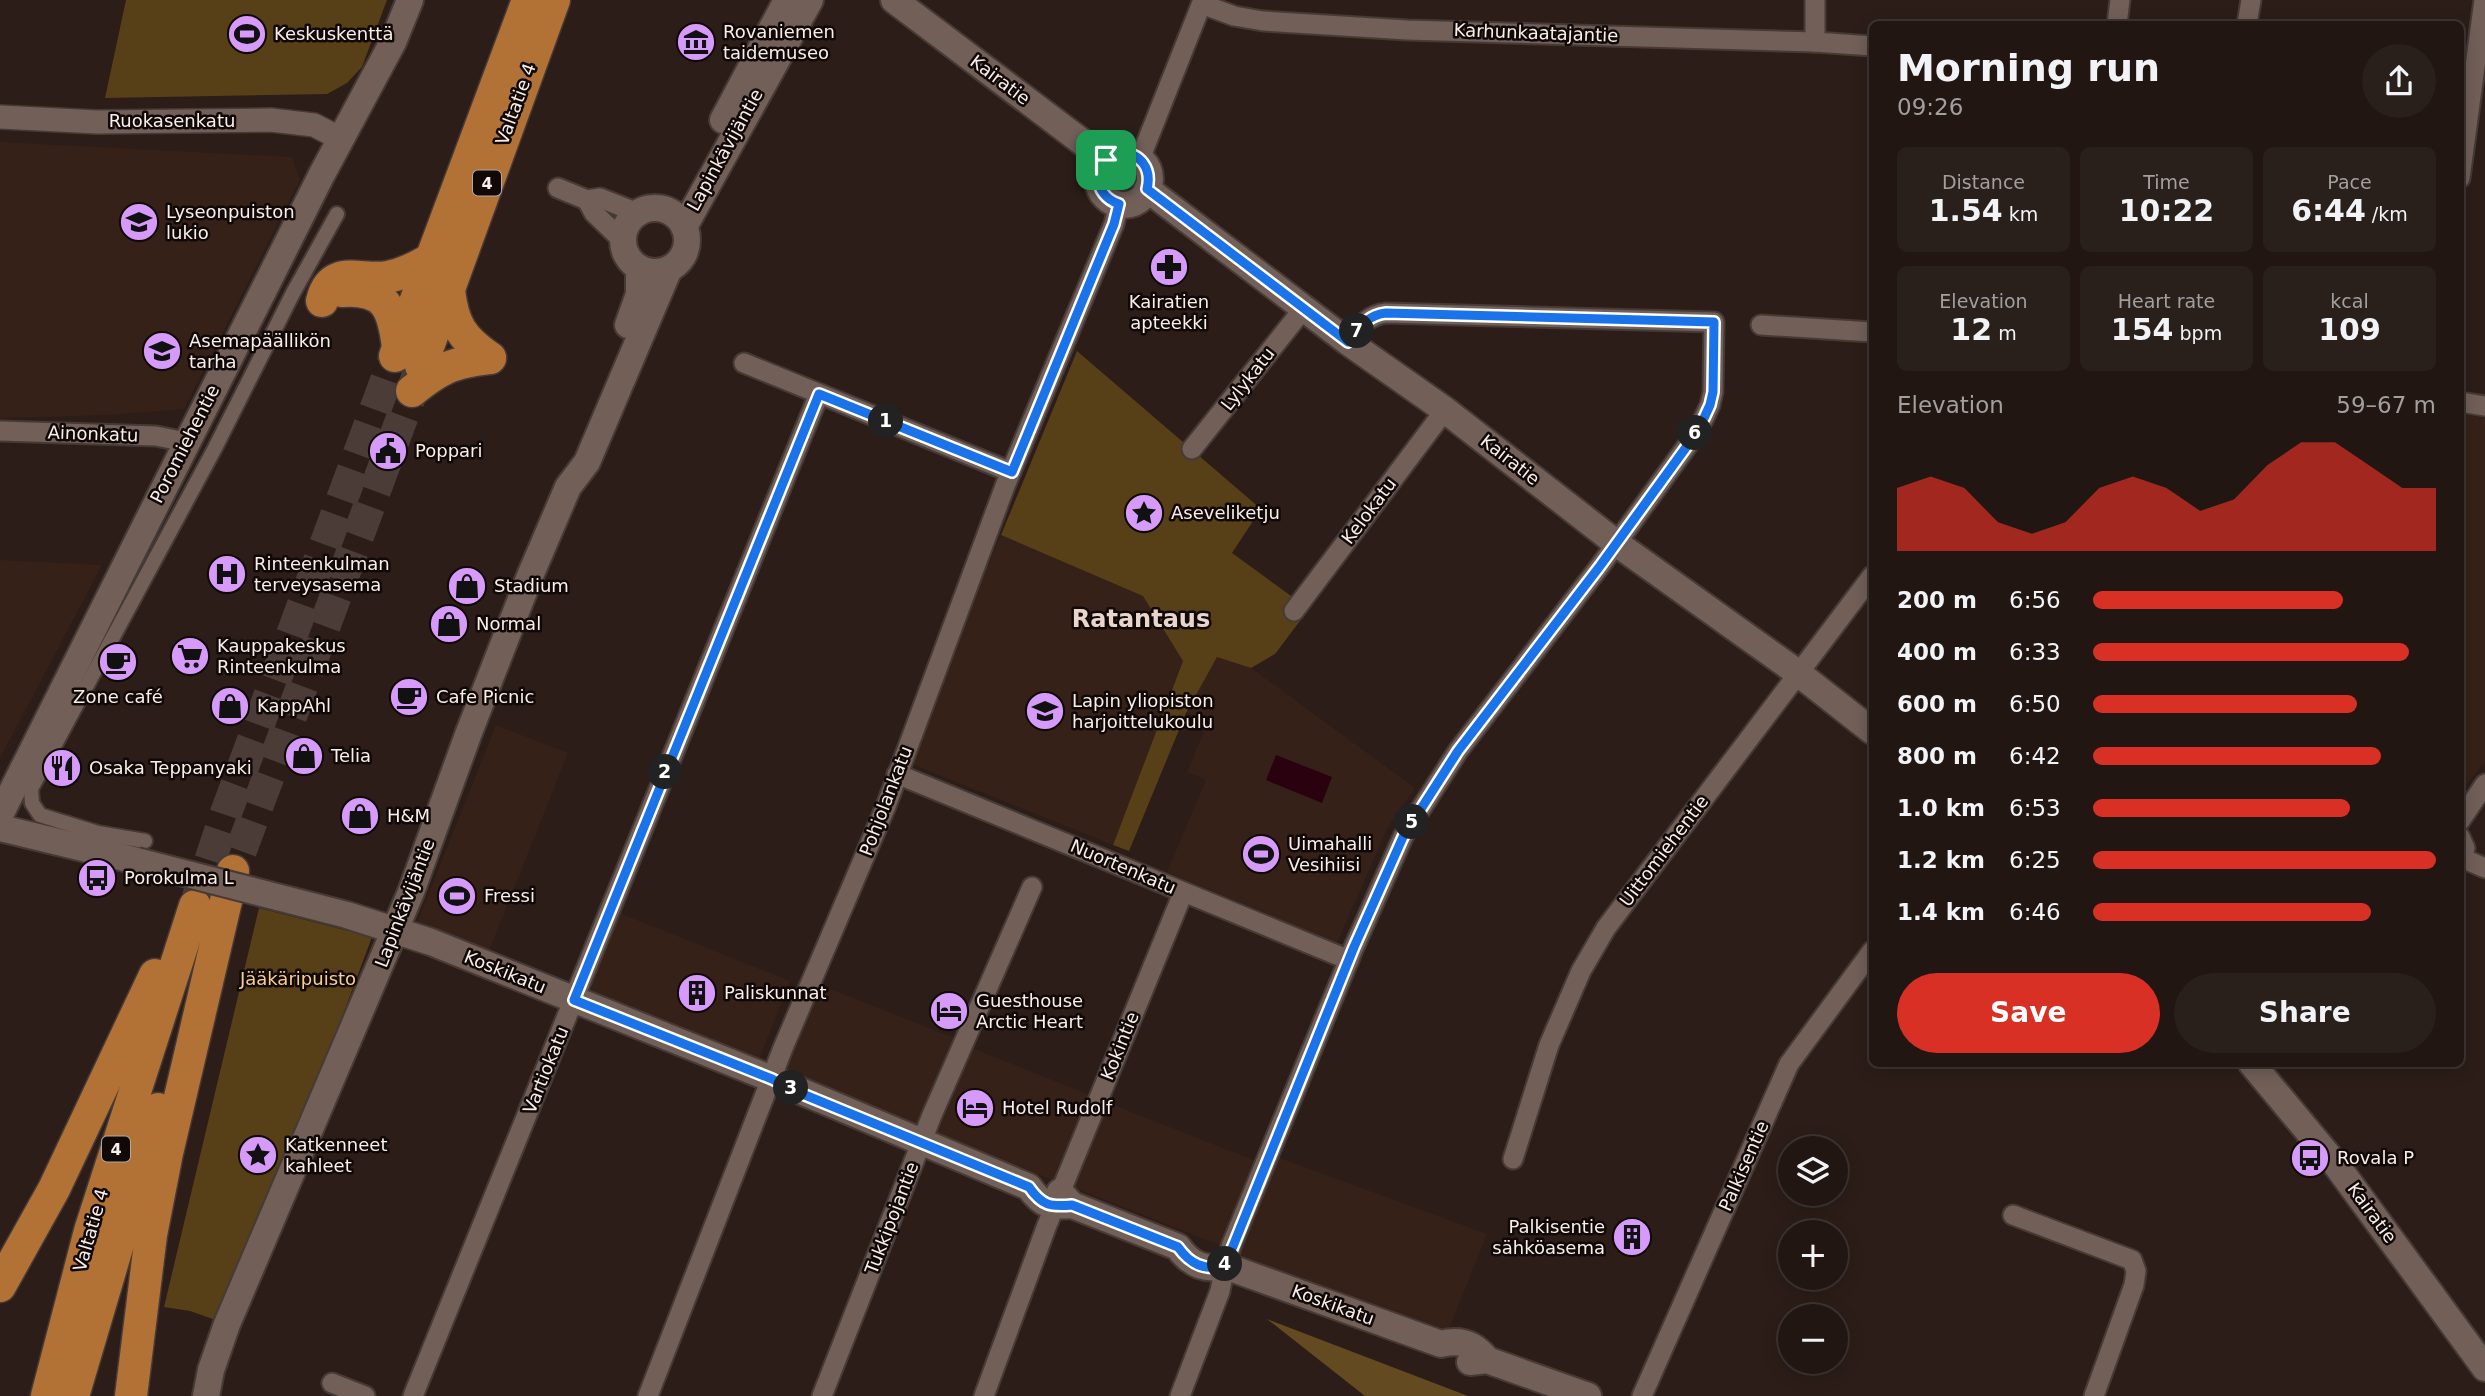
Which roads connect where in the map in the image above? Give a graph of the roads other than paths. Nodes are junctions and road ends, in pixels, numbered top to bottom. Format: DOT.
graph roads {
  1 [pos="410,0"];
  2 [pos="528,0"];
  3 [pos="554,0"];
  4 [pos="787,0"];
  5 [pos="810,0"];
  6 [pos="894,0"];
  7 [pos="1815,0"];
  8 [pos="2120,0"];
  9 [pos="2250,0"];
  10 [pos="2484,0"];
  11 [pos="1203,2"];
  12 [pos="2117,21"];
  13 [pos="2247,21"];
  14 [pos="1815,42"];
  15 [pos="1869,46"];
  16 [pos="2467,79"];
  17 [pos="0,117"];
  18 [pos="2464,121"];
  19 [pos="341,139"];
  20 [pos="1140,159"];
  21 [pos="1106,160"];
  22 [pos="558,188"];
  23 [pos="1147,189"];
  24 [pos="587,200"];
  25 [pos="1119,204"];
  26 [pos="638,213"];
  27 [pos="337,214"];
  28 [pos="677,220"];
  29 [pos="623,241"];
  30 [pos="429,260"];
  31 [pos="639,268"];
  32 [pos="669,269"];
  33 [pos="449,290"];
  34 [pos="1304,308"];
  35 [pos="1762,325"];
  36 [pos="1869,332"];
  37 [pos="1348,342"];
  38 [pos="744,363"];
  39 [pos="406,365"];
  40 [pos="819,394"];
  41 [pos="2464,403"];
  42 [pos="2485,407"];
  43 [pos="1445,410"];
  44 [pos="0,431"];
  45 [pos="186,442"];
  46 [pos="1192,449"];
  47 [pos="1012,472"];
  48 [pos="568,486"];
  49 [pos="1616,542"];
  50 [pos="1869,580"];
  51 [pos="1294,611"];
  52 [pos="1798,673"];
  53 [pos="1869,729"];
  54 [pos="897,774"];
  55 [pos="2485,784"];
  56 [pos="31,789"];
  57 [pos="0,815"];
  58 [pos="2464,815"];
  59 [pos="0,828"];
  60 [pos="141,851"];
  61 [pos="2464,860"];
  62 [pos="2485,868"];
  63 [pos="233,871"];
  64 [pos="1032,887"];
  65 [pos="1183,893"];
  66 [pos="201,907"];
  67 [pos="395,931"];
  68 [pos="1869,955"];
  69 [pos="1349,960"];
  70 [pos="574,1000"];
  71 [pos="2254,1067"];
  72 [pos="772,1079"];
  73 [pos="921,1143"];
  74 [pos="1513,1159"];
  75 [pos="1062,1201"];
  76 [pos="2012,1215"];
  77 [pos="1225,1266"];
  78 [pos="0,1286"];
  79 [pos="2485,1368"];
  80 [pos="332,1383"];
  81 [pos="1183,1394"];
  82 [pos="47,1396"];
  83 [pos="74,1396"];
  84 [pos="131,1396"];
  85 [pos="206,1396"];
  86 [pos="365,1396"];
  87 [pos="413,1396"];
  88 [pos="648,1396"];
  89 [pos="822,1396"];
  90 [pos="984,1396"];
  91 [pos="1588,1396"];
  92 [pos="1642,1396"];
  93 [pos="2094,1396"];
  1 -- 19 [label="main road, Poromiehentie"];
  2 -- 30 [label="highway, Valtatie 4 / 4"];
  3 -- 33 [label="highway, Valtatie 4 / 4"];
  4 -- 28 [label="main road, Lapinkävijäntie"];
  5 -- 28 [label="main road, Lapinkävijäntie"];
  6 -- 21 [label="main road, Kairatie"];
  7 -- 14 [label="street"];
  8 -- 12 [label="street"];
  9 -- 13 [label="street"];
  10 -- 16 [label="street"];
  11 -- 14 [label="street, Karhunkaatajantie"];
  11 -- 20 [label="street"];
  14 -- 15 [label="street, Karhunkaatajantie"];
  16 -- 18 [label="street"];
  17 -- 19 [label="street, Ruokasenkatu"];
  19 -- 45 [label="main road, Poromiehentie"];
  20 -- 21 [label="main road"];
  20 -- 23 [label="main road"];
  21 -- 25 [label="main road"];
  22 -- 24 [label="street"];
  23 -- 25 [label="main road"];
  23 -- 34 [label="main road, Kairatie"];
  24 -- 26 [label="street"];
  24 -- 29 [label="street"];
  25 -- 47 [label="street, Pohjolankatu"];
  26 -- 28 [label="main road"];
  26 -- 29 [label="main road"];
  27 -- 56 [label="street, Poromiehentie"];
  28 -- 32 [label="main road"];
  29 -- 31 [label="main road"];
  30 -- 39 [label="highway, Valtatie 4 / 4"];
  30 -- 39 [label="highway"];
  31 -- 32 [label="main road"];
  31 -- 48 [label="main road, Lapinkävijäntie"];
  32 -- 48 [label="main road, Lapinkävijäntie"];
  33 -- 39 [label="highway, Valtatie 4 / 4"];
  33 -- 39 [label="highway"];
  34 -- 37 [label="main road, Kairatie"];
  34 -- 46 [label="street, Lylykatu"];
  35 -- 36 [label="street"];
  37 -- 43 [label="main road, Kairatie"];
  37 -- 49 [label="street"];
  38 -- 40 [label="street"];
  40 -- 47 [label="street"];
  40 -- 70 [label="street, Vartiokatu"];
  41 -- 42 [label="street"];
  43 -- 49 [label="main road, Kairatie"];
  43 -- 51 [label="street, Kelokatu"];
  44 -- 45 [label="street, Ainonkatu"];
  45 -- 57 [label="main road, Poromiehentie"];
  47 -- 54 [label="street, Pohjolankatu"];
  48 -- 67 [label="main road, Lapinkävijäntie"];
  49 -- 52 [label="main road, Kairatie"];
  49 -- 69 [label="street"];
  50 -- 52 [label="street, Uittomiehentie"];
  52 -- 53 [label="main road, Kairatie"];
  52 -- 74 [label="street, Uittomiehentie"];
  54 -- 65 [label="street, Nuortenkatu"];
  54 -- 72 [label="street, Pohjolankatu"];
  55 -- 58 [label="street"];
  56 -- 60 [label="street, Koskikatu"];
  59 -- 60 [label="main road, Koskikatu"];
  60 -- 67 [label="main road, Koskikatu, bridge"];
  61 -- 62 [label="street"];
  63 -- 84 [label="highway"];
  64 -- 73 [label="street, Tukkipojantie"];
  65 -- 69 [label="street, Nuortenkatu"];
  65 -- 75 [label="street, Kokintie"];
  66 -- 78 [label="highway"];
  66 -- 82 [label="highway, Valtatie 4 / 4"];
  66 -- 83 [label="highway, Valtatie 4 / 4"];
  67 -- 70 [label="main road, Koskikatu"];
  67 -- 85 [label="main road, Lapinkävijäntie"];
  68 -- 92 [label="street, Palkisentie"];
  69 -- 77 [label="street"];
  70 -- 72 [label="main road, Koskikatu"];
  70 -- 87 [label="street, Vartiokatu"];
  71 -- 79 [label="main road, Kairatie"];
  72 -- 73 [label="main road, Koskikatu"];
  72 -- 88 [label="street, Pohjolankatu"];
  73 -- 75 [label="main road, Koskikatu"];
  73 -- 89 [label="street, Tukkipojantie"];
  75 -- 77 [label="main road, Koskikatu"];
  75 -- 90 [label="street, Kokintie"];
  76 -- 93 [label="street"];
  77 -- 81 [label="street"];
  77 -- 91 [label="main road, Koskikatu"];
  80 -- 86 [label="street"];
}
